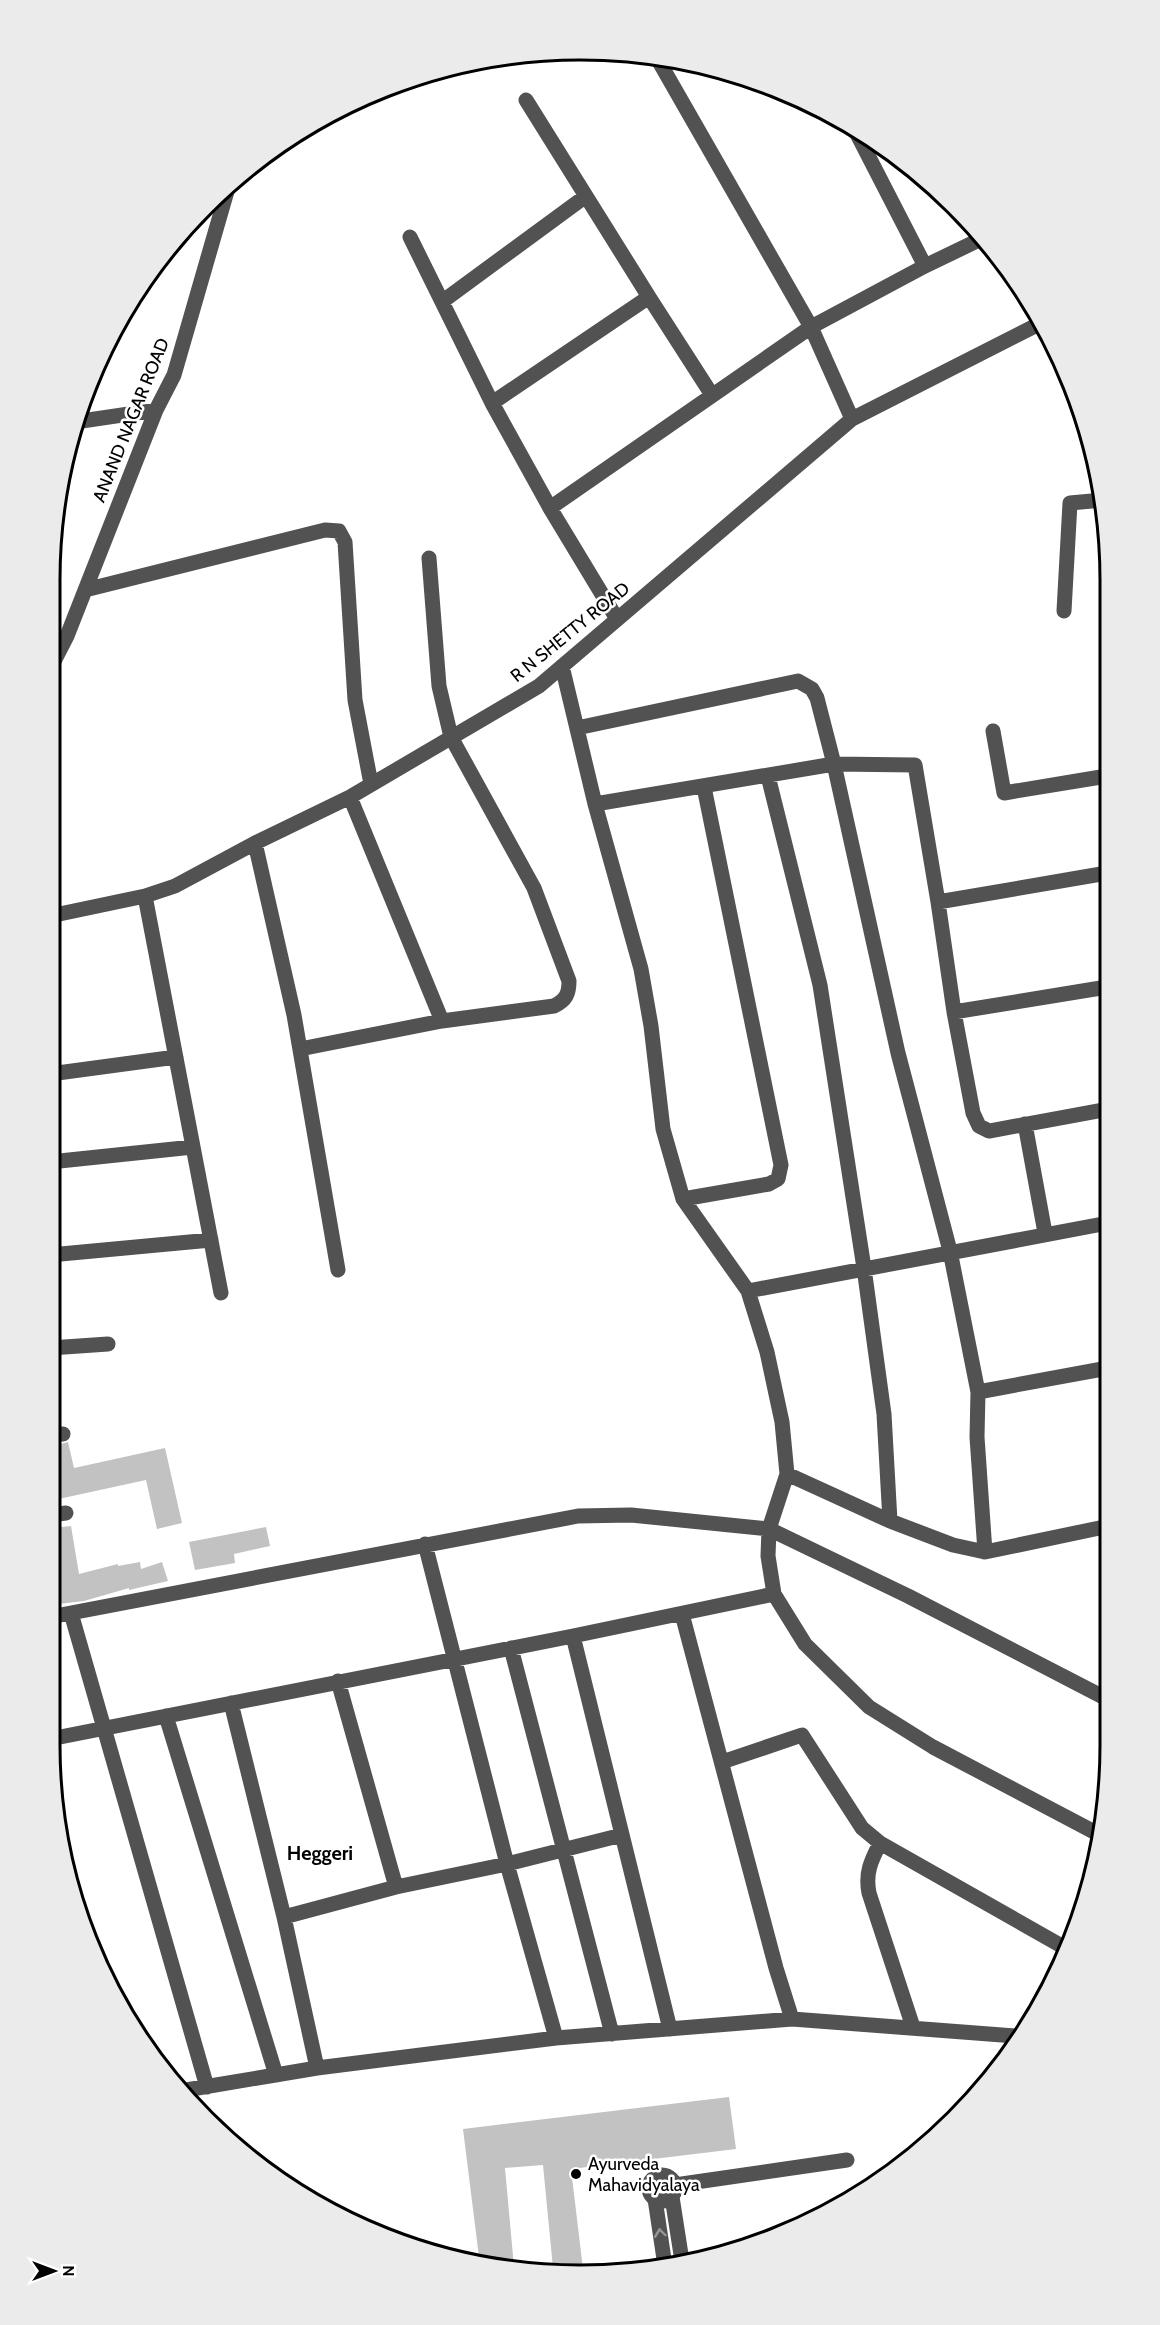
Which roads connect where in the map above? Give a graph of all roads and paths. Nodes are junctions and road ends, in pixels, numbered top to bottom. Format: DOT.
graph roads {
  1 [pos="662,67"];
  2 [pos="526,100"];
  3 [pos="862,144"];
  4 [pos="586,196"];
  5 [pos="224,201"];
  6 [pos="410,237"];
  7 [pos="975,242"];
  8 [pos="926,266"];
  9 [pos="649,297"];
  10 [pos="443,302"];
  11 [pos="811,327"];
  12 [pos="1034,327"];
  13 [pos="712,396"];
  14 [pos="492,403"];
  15 [pos="156,410"];
  16 [pos="852,419"];
  17 [pos="86,420"];
  18 [pos="1094,502"];
  19 [pos="550,508"];
  20 [pos="429,558"];
  21 [pos="85,590"];
  22 [pos="1064,611"];
  23 [pos="617,620"];
  24 [pos="60,650"];
  25 [pos="562,666"];
  26 [pos="577,728"];
  27 [pos="993,731"];
  28 [pos="451,737"];
  29 [pos="834,764"];
  30 [pos="768,776"];
  31 [pos="1100,777"];
  32 [pos="371,784"];
  33 [pos="704,787"];
  34 [pos="350,797"];
  35 [pos="595,804"];
  36 [pos="255,843"];
  37 [pos="1100,874"];
  38 [pos="145,896"];
  39 [pos="939,902"];
  40 [pos="60,914"];
  41 [pos="1100,988"];
  42 [pos="954,1012"];
  43 [pos="442,1021"];
  44 [pos="300,1049"];
  45 [pos="176,1057"];
  46 [pos="60,1073"];
  47 [pos="1100,1110"];
  48 [pos="1025,1124"];
  49 [pos="193,1147"];
  50 [pos="60,1161"];
  51 [pos="683,1198"];
  52 [pos="1100,1223"];
  53 [pos="1045,1233"];
  54 [pos="211,1240"];
  55 [pos="950,1251"];
  56 [pos="60,1254"];
  57 [pos="864,1268"];
  58 [pos="338,1269"];
  59 [pos="748,1291"];
  60 [pos="221,1293"];
  61 [pos="108,1344"];
  62 [pos="60,1347"];
  63 [pos="1100,1369"];
  64 [pos="978,1392"];
  65 [pos="786,1479"];
  66 [pos="66,1513"];
  67 [pos="60,1514"];
  68 [pos="890,1521"];
  69 [pos="1100,1528"];
  70 [pos="769,1529"];
  71 [pos="425,1544"];
  72 [pos="985,1552"];
  73 [pos="774,1594"];
  74 [pos="71,1613"];
  75 [pos="682,1614"];
  76 [pos="60,1615"];
  77 [pos="573,1636"];
  78 [pos="511,1648"];
  79 [pos="453,1659"];
  80 [pos="338,1682"];
  81 [pos="1100,1696"];
  82 [pos="231,1703"];
  83 [pos="166,1716"];
  84 [pos="104,1728"];
  85 [pos="60,1737"];
  86 [pos="722,1762"];
  87 [pos="1093,1831"];
  88 [pos="622,1835"];
  89 [pos="880,1843"];
  90 [pos="565,1850"];
  91 [pos="507,1864"];
  92 [pos="396,1887"];
  93 [pos="284,1917"];
  94 [pos="1060,1945"];
  95 [pos="792,2019"];
  96 [pos="913,2027"];
  97 [pos="670,2029"];
  98 [pos="612,2034"];
  99 [pos="1011,2036"];
  100 [pos="556,2038"];
  101 [pos="317,2068"];
  102 [pos="276,2075"];
  103 [pos="207,2087"];
  104 [pos="190,2089"];
  105 [pos="847,2160"];
  106 [pos="674,2191"];
  107 [pos="655,2199"];
  108 [pos="681,2255"];
  109 [pos="664,2258"];
  1 -- 11 [label="street"];
  2 -- 4 [label="street"];
  3 -- 8 [label="street"];
  4 -- 9 [label="street"];
  4 -- 10 [label="street"];
  5 -- 15 [label="street, ANAND NAGAR ROAD"];
  6 -- 10 [label="street"];
  7 -- 8 [label="street"];
  8 -- 11 [label="street"];
  9 -- 13 [label="street"];
  9 -- 14 [label="street"];
  10 -- 14 [label="street"];
  11 -- 13 [label="street"];
  11 -- 16 [label="street"];
  12 -- 16 [label="street, R N SHETTY ROAD"];
  13 -- 19 [label="street"];
  14 -- 19 [label="street"];
  15 -- 17 [label="street"];
  15 -- 21 [label="street, ANAND NAGAR ROAD"];
  16 -- 23 [label="street, R N SHETTY ROAD"];
  18 -- 22 [label="street"];
  19 -- 23 [label="street"];
  20 -- 28 [label="street"];
  21 -- 24 [label="street, ANAND NAGAR ROAD"];
  21 -- 32 [label="street"];
  23 -- 25 [label="street, R N SHETTY ROAD"];
  25 -- 26 [label="street"];
  25 -- 28 [label="street, R N SHETTY ROAD"];
  26 -- 29 [label="street"];
  26 -- 35 [label="street"];
  27 -- 31 [label="street"];
  28 -- 32 [label="street, R N SHETTY ROAD"];
  28 -- 43 [label="street"];
  29 -- 30 [label="street"];
  29 -- 39 [label="street"];
  29 -- 55 [label="street"];
  30 -- 33 [label="street"];
  30 -- 57 [label="street"];
  32 -- 34 [label="street, R N SHETTY ROAD"];
  33 -- 35 [label="street"];
  33 -- 51 [label="street"];
  34 -- 36 [label="street, R N SHETTY ROAD"];
  34 -- 43 [label="street"];
  35 -- 51 [label="street"];
  36 -- 38 [label="street, R N SHETTY ROAD"];
  36 -- 44 [label="street"];
  37 -- 39 [label="street"];
  38 -- 40 [label="street, R N SHETTY ROAD"];
  38 -- 45 [label="street"];
  39 -- 42 [label="street"];
  41 -- 42 [label="street"];
  42 -- 48 [label="street"];
  43 -- 44 [label="street"];
  44 -- 58 [label="street"];
  45 -- 46 [label="street"];
  45 -- 49 [label="street"];
  47 -- 48 [label="street"];
  48 -- 53 [label="street"];
  49 -- 50 [label="street"];
  49 -- 54 [label="street"];
  51 -- 59 [label="street"];
  52 -- 53 [label="street"];
  53 -- 55 [label="street"];
  54 -- 56 [label="street"];
  54 -- 60 [label="street"];
  55 -- 57 [label="street"];
  55 -- 64 [label="street"];
  57 -- 59 [label="street"];
  57 -- 68 [label="street"];
  59 -- 65 [label="street"];
  61 -- 62 [label="street"];
  63 -- 64 [label="street"];
  64 -- 72 [label="street"];
  65 -- 68 [label="street"];
  65 -- 70 [label="street"];
  66 -- 67 [label="street"];
  68 -- 72 [label="street"];
  69 -- 72 [label="street"];
  70 -- 71 [label="street"];
  70 -- 73 [label="street"];
  70 -- 81 [label="street"];
  71 -- 74 [label="street"];
  71 -- 79 [label="street"];
  73 -- 75 [label="street"];
  73 -- 87 [label="street"];
  74 -- 76 [label="street"];
  74 -- 84 [label="street"];
  75 -- 77 [label="street"];
  75 -- 86 [label="street"];
  77 -- 78 [label="street"];
  77 -- 88 [label="street"];
  78 -- 79 [label="street"];
  78 -- 90 [label="street"];
  79 -- 80 [label="street"];
  79 -- 91 [label="street"];
  80 -- 82 [label="street"];
  80 -- 92 [label="street"];
  82 -- 83 [label="street"];
  82 -- 93 [label="street"];
  83 -- 84 [label="street"];
  83 -- 102 [label="street"];
  84 -- 85 [label="street"];
  84 -- 103 [label="street"];
  86 -- 89 [label="street"];
  86 -- 95 [label="street"];
  88 -- 90 [label="street"];
  88 -- 97 [label="street"];
  89 -- 94 [label="street"];
  89 -- 96 [label="street"];
  90 -- 91 [label="street"];
  90 -- 98 [label="street"];
  91 -- 92 [label="street"];
  91 -- 100 [label="street"];
  92 -- 93 [label="street"];
  93 -- 101 [label="street"];
  95 -- 96 [label="street"];
  95 -- 97 [label="street"];
  96 -- 99 [label="street"];
  97 -- 98 [label="street"];
  98 -- 100 [label="street"];
  100 -- 101 [label="street"];
  101 -- 102 [label="street"];
  102 -- 103 [label="street"];
  103 -- 104 [label="street"];
  105 -- 106 [label="street"];
  106 -- 107 [label="street"];
  106 -- 107 [label="street"];
  106 -- 108 [label="street"];
  109 -- 107 [label="street, one-way"];
}
